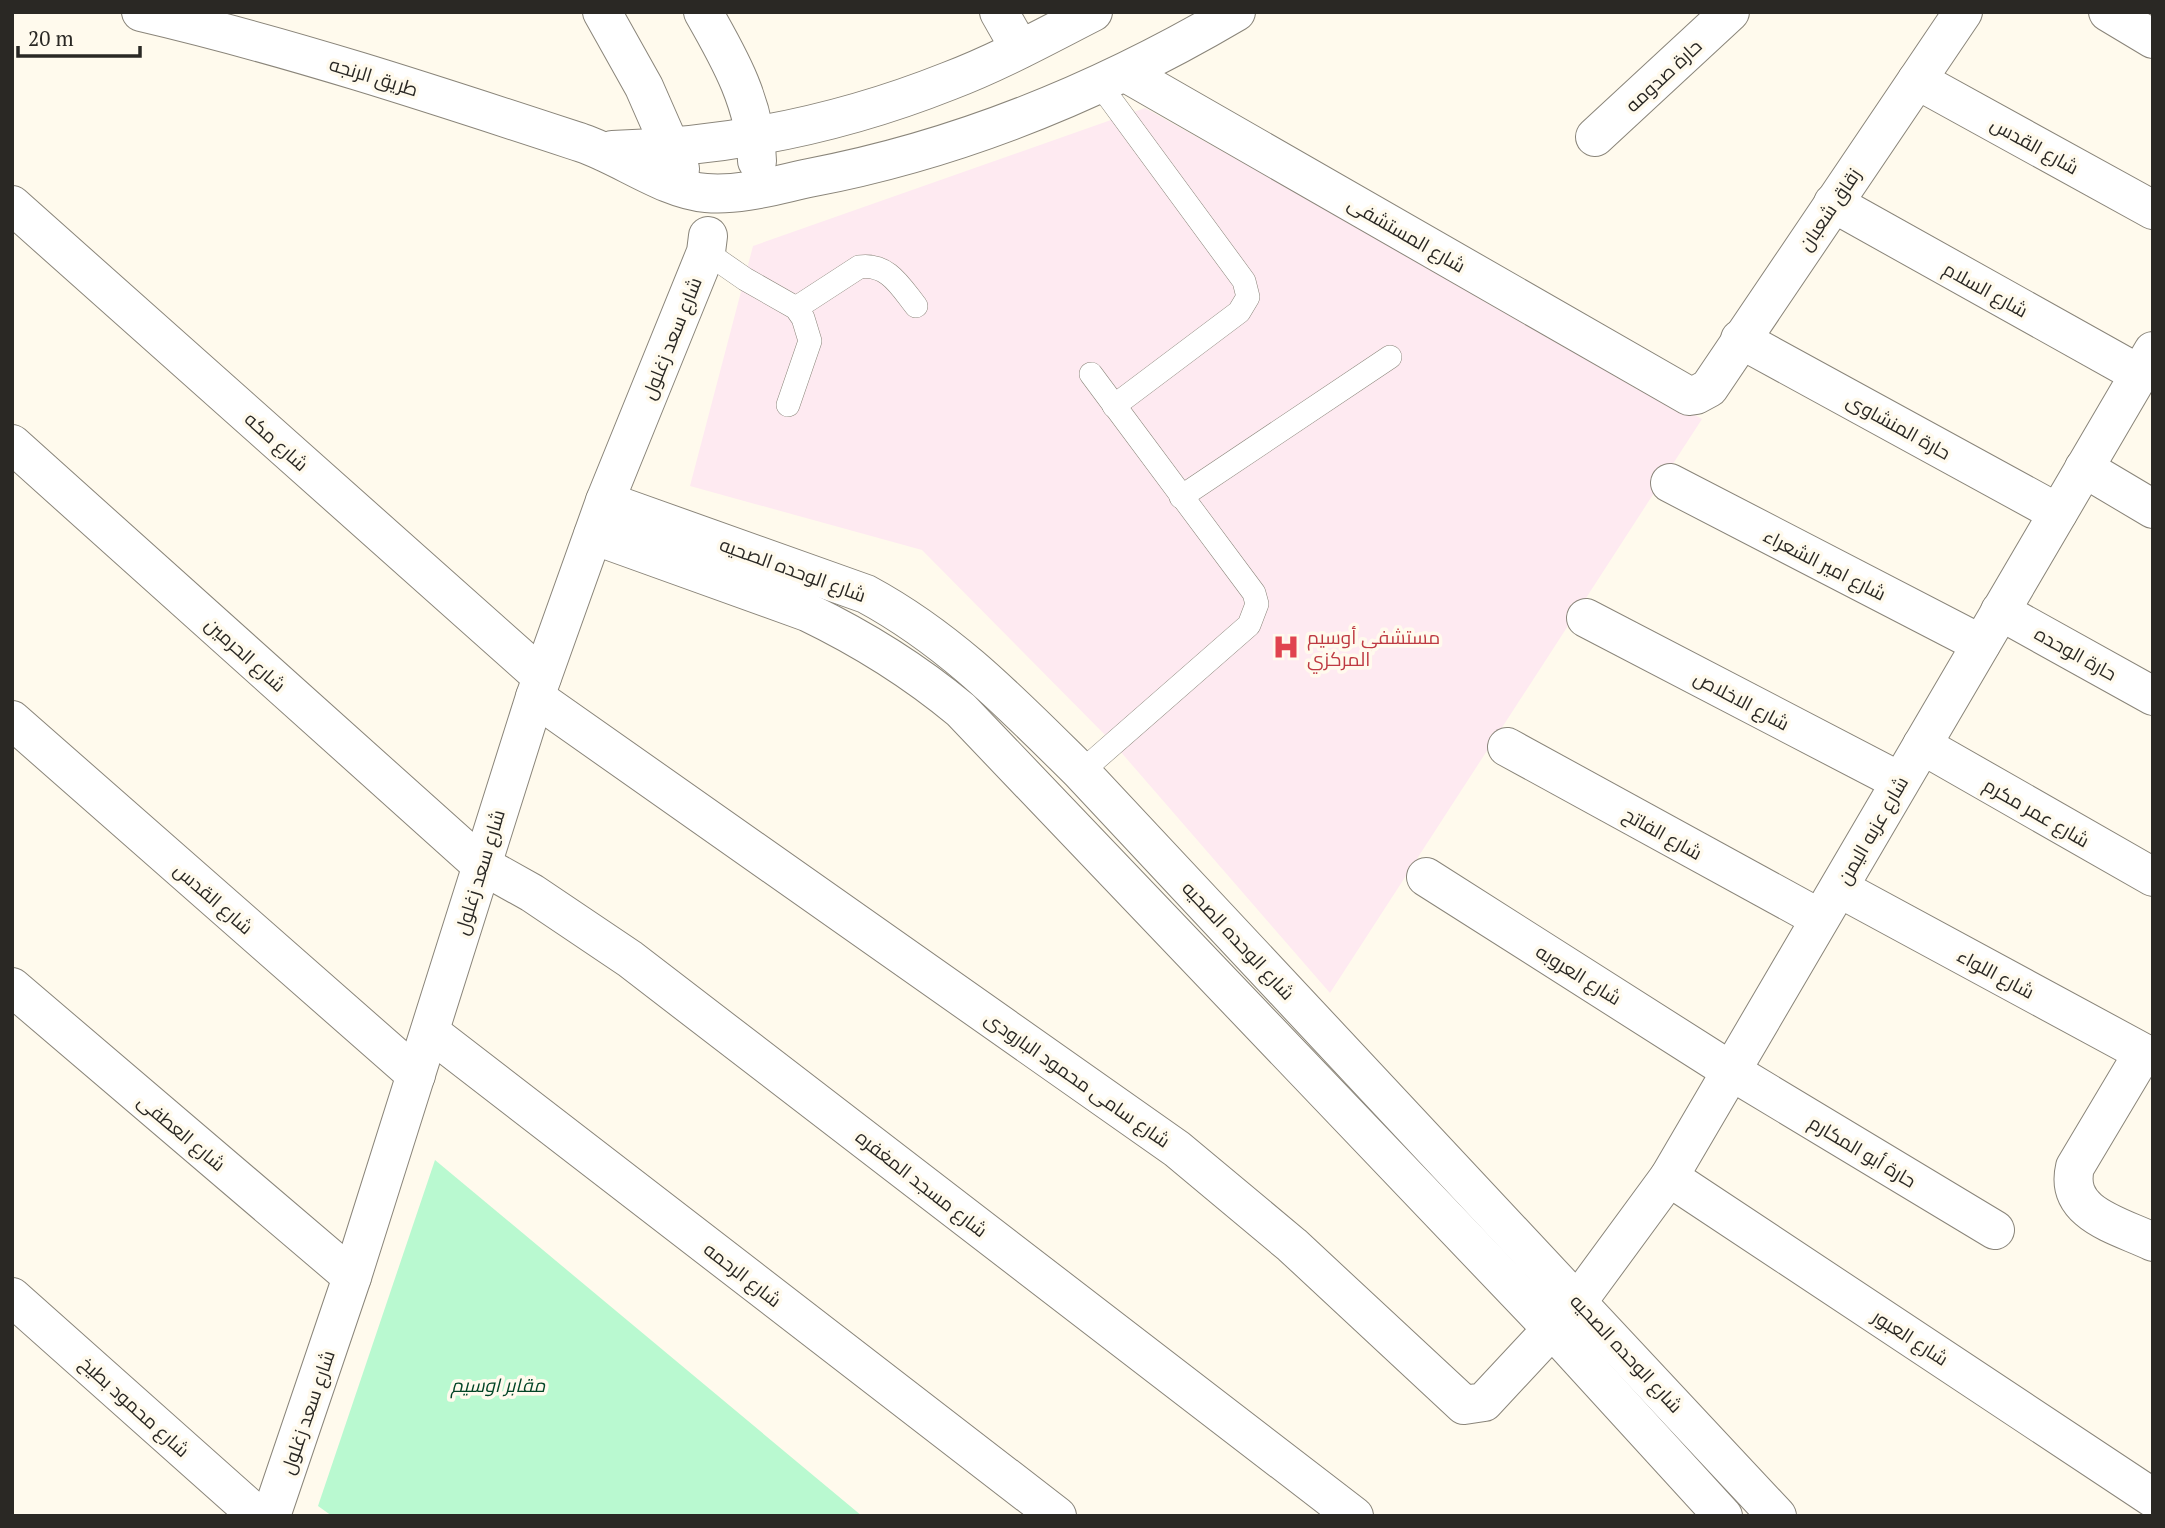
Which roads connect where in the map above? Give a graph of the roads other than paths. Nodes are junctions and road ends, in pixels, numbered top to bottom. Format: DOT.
graph roads {
  1 [pos="141,12"];
  2 [pos="601,12"];
  3 [pos="703,12"];
  4 [pos="999,12"];
  5 [pos="1093,12"];
  6 [pos="1236,12"];
  7 [pos="1730,12"];
  8 [pos="1963,12"];
  9 [pos="2108,12"];
  10 [pos="2153,38"];
  11 [pos="1020,49"];
  12 [pos="1113,79"];
  13 [pos="1917,80"];
  14 [pos="843,116"];
  15 [pos="757,137"];
  16 [pos="1595,137"];
  17 [pos="673,148"];
  18 [pos="603,150"];
  19 [pos="855,170"];
  20 [pos="758,188"];
  21 [pos="687,190"];
  22 [pos="1833,203"];
  23 [pos="12,205"];
  24 [pos="2153,210"];
  25 [pos="707,244"];
  26 [pos="916,306"];
  27 [pos="796,308"];
  28 [pos="1740,339"];
  29 [pos="1390,357"];
  30 [pos="2146,363"];
  31 [pos="1091,374"];
  32 [pos="1689,396"];
  33 [pos="788,405"];
  34 [pos="1114,406"];
  35 [pos="12,444"];
  36 [pos="2084,468"];
  37 [pos="1670,483"];
  38 [pos="1181,497"];
  39 [pos="2153,509"];
  40 [pos="2058,513"];
  41 [pos="599,518"];
  42 [pos="2000,611"];
  43 [pos="1586,618"];
  44 [pos="1981,644"];
  45 [pos="538,687"];
  46 [pos="2153,696"];
  47 [pos="12,720"];
  48 [pos="1922,745"];
  49 [pos="1507,747"];
  50 [pos="1081,772"];
  51 [pos="1899,781"];
  52 [pos="480,864"];
  53 [pos="1426,877"];
  54 [pos="2153,877"];
  55 [pos="1829,903"];
  56 [pos="12,987"];
  57 [pos="430,1032"];
  58 [pos="2148,1056"];
  59 [pos="1731,1071"];
  60 [pos="416,1075"];
  61 [pos="1669,1177"];
  62 [pos="1995,1230"];
  63 [pos="2153,1242"];
  64 [pos="352,1277"];
  65 [pos="12,1297"];
  66 [pos="1578,1301"];
  67 [pos="1552,1329"];
  68 [pos="2153,1498"];
  69 [pos="258,1516"];
  70 [pos="271,1516"];
  71 [pos="1057,1516"];
  72 [pos="1354,1516"];
  73 [pos="1723,1516"];
  74 [pos="1777,1516"];
  1 -- 18 [label="street, طريق الرنجه"];
  2 -- 17 [label="street"];
  3 -- 15 [label="street"];
  4 -- 11 [label="street"];
  5 -- 11 [label="street"];
  6 -- 12 [label="street"];
  7 -- 16 [label="street, حارة صدومه"];
  8 -- 13 [label="street, زقاق شعبان"];
  9 -- 10 [label="street"];
  11 -- 14 [label="street"];
  12 -- 19 [label="street"];
  12 -- 32 [label="street, شارع المستشفى"];
  12 -- 34 [label="lane"];
  13 -- 22 [label="street, زقاق شعبان"];
  13 -- 24 [label="street, شارع القدس"];
  14 -- 15 [label="street"];
  14 -- 19 [label="street"];
  15 -- 17 [label="street"];
  15 -- 20 [label="street"];
  17 -- 18 [label="street"];
  17 -- 21 [label="street"];
  18 -- 21 [label="street"];
  19 -- 20 [label="street"];
  20 -- 21 [label="street"];
  20 -- 25 [label="street"];
  21 -- 25 [label="street"];
  22 -- 28 [label="street, زقاق شعبان"];
  22 -- 30 [label="street, شارع السلام"];
  23 -- 45 [label="street, شارع مكه"];
  25 -- 27 [label="lane"];
  25 -- 41 [label="street, شارع سعد زغلول"];
  26 -- 27 [label="lane"];
  27 -- 33 [label="lane"];
  28 -- 32 [label="street, زقاق شعبان"];
  28 -- 40 [label="street, حارة المنشاوى"];
  29 -- 38 [label="lane"];
  30 -- 36 [label="street, شارع عزبه اليمن"];
  31 -- 34 [label="lane"];
  34 -- 38 [label="lane"];
  35 -- 52 [label="street, شارع الحرمين"];
  36 -- 39 [label="street"];
  36 -- 40 [label="street, شارع عزبه اليمن"];
  37 -- 44 [label="street, شارع امير الشعراء"];
  38 -- 50 [label="lane"];
  40 -- 42 [label="street, شارع عزبه اليمن"];
  41 -- 45 [label="street, شارع سعد زغلول"];
  41 -- 50 [label="street, شارع الوحده الصحيه"];
  41 -- 67 [label="street, شارع الوحده الصحيه"];
  42 -- 44 [label="street, شارع عزبه اليمن"];
  42 -- 46 [label="street, حارة الوحده"];
  43 -- 51 [label="street, شارع الاخلاص"];
  44 -- 48 [label="street, شارع عزبه اليمن"];
  45 -- 52 [label="street, شارع سعد زغلول"];
  45 -- 67 [label="street, شارع سامى محمود البارودى"];
  47 -- 60 [label="street, شارع القدس"];
  48 -- 51 [label="street, شارع عزبه اليمن"];
  48 -- 54 [label="street, شارع عمر مكرم"];
  49 -- 55 [label="street, شارع الفاتح"];
  50 -- 66 [label="street, شارع الوحده الصحيه"];
  51 -- 55 [label="street, شارع عزبه اليمن"];
  52 -- 57 [label="street, شارع سعد زغلول"];
  52 -- 72 [label="street, شارع مسجد المغفره"];
  53 -- 59 [label="street, شارع العروبه"];
  55 -- 58 [label="street, شارع اللواء"];
  55 -- 59 [label="street, شارع عزبه اليمن"];
  56 -- 64 [label="street, شارع العطفى"];
  57 -- 60 [label="street, شارع سعد زغلول"];
  57 -- 71 [label="street, شارع الرحمه"];
  58 -- 63 [label="street"];
  59 -- 61 [label="street, شارع عزبه اليمن"];
  59 -- 62 [label="street, حارة أبو المكارم"];
  60 -- 64 [label="street, شارع سعد زغلول"];
  61 -- 66 [label="street, شارع عزبه اليمن"];
  61 -- 68 [label="street, شارع العبور"];
  64 -- 70 [label="street, شارع سعد زغلول"];
  65 -- 69 [label="street, شارع محمود بطيخ"];
  66 -- 67 [label="street, شارع سامى محمود البارودى"];
  66 -- 74 [label="street, شارع الوحده الصحيه"];
  67 -- 73 [label="street, شارع الوحده الصحيه"];
}
